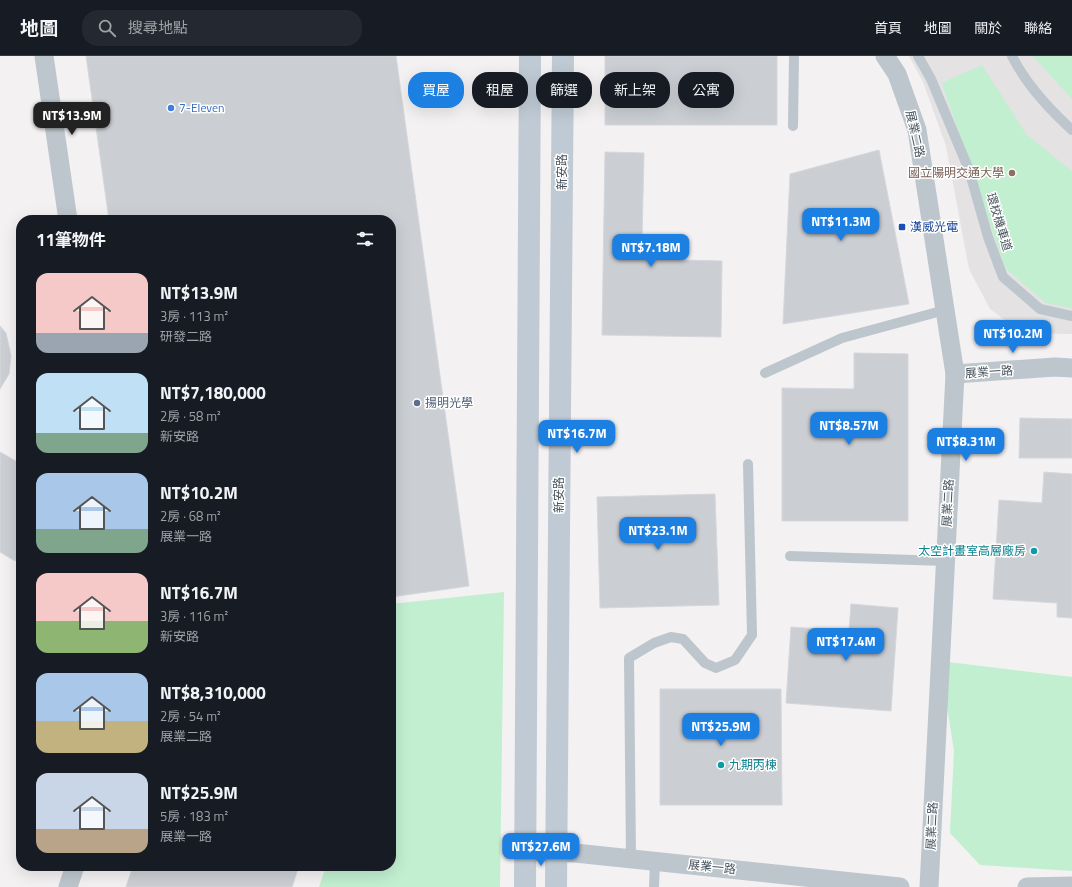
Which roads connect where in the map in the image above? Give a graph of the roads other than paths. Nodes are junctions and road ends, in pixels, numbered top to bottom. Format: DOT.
graph roads {
  1 [pos="44,56"];
  2 [pos="530,56"];
  3 [pos="563,56"];
  4 [pos="794,56"];
  5 [pos="885,56"];
  6 [pos="918,56"];
  7 [pos="1012,56"];
  8 [pos="794,126"];
  9 [pos="1072,130"];
  10 [pos="67,215"];
  11 [pos="944,310"];
  12 [pos="1072,316"];
  13 [pos="1072,368"];
  14 [pos="765,373"];
  15 [pos="955,374"];
  16 [pos="748,464"];
  17 [pos="790,556"];
  18 [pos="945,561"];
  19 [pos="525,851"];
  20 [pos="556,851"];
  21 [pos="631,859"];
  22 [pos="656,862"];
  23 [pos="73,871"];
  24 [pos="1072,886"];
  25 [pos="68,887"];
  26 [pos="525,887"];
  27 [pos="556,887"];
  28 [pos="654,887"];
  29 [pos="900,887"];
  30 [pos="928,887"];
  31 [pos="1027,887"];
  1 -- 10 [label="street"];
  2 -- 19 [label="street"];
  3 -- 20 [label="street, 新安路"];
  4 -- 8 [label="lane"];
  5 -- 11 [label="street, 展業二路"];
  6 -- 12 [label="lane, 環校機車道"];
  7 -- 9 [label="lane"];
  11 -- 14 [label="lane"];
  11 -- 15 [label="street, 展業二路"];
  13 -- 15 [label="street, 展業一路"];
  15 -- 18 [label="street, 展業二路"];
  16 -- 21 [label="lane"];
  17 -- 18 [label="lane"];
  18 -- 30 [label="street, 展業二路"];
  19 -- 20 [label="street, 展業一路"];
  19 -- 26 [label="street"];
  20 -- 21 [label="street, 展業一路"];
  20 -- 27 [label="street, 新安路"];
  21 -- 22 [label="street, 展業一路"];
  22 -- 28 [label="lane"];
  22 -- 29 [label="street, 展業一路"];
  23 -- 25 [label="street"];
  24 -- 31 [label="street"];
}
